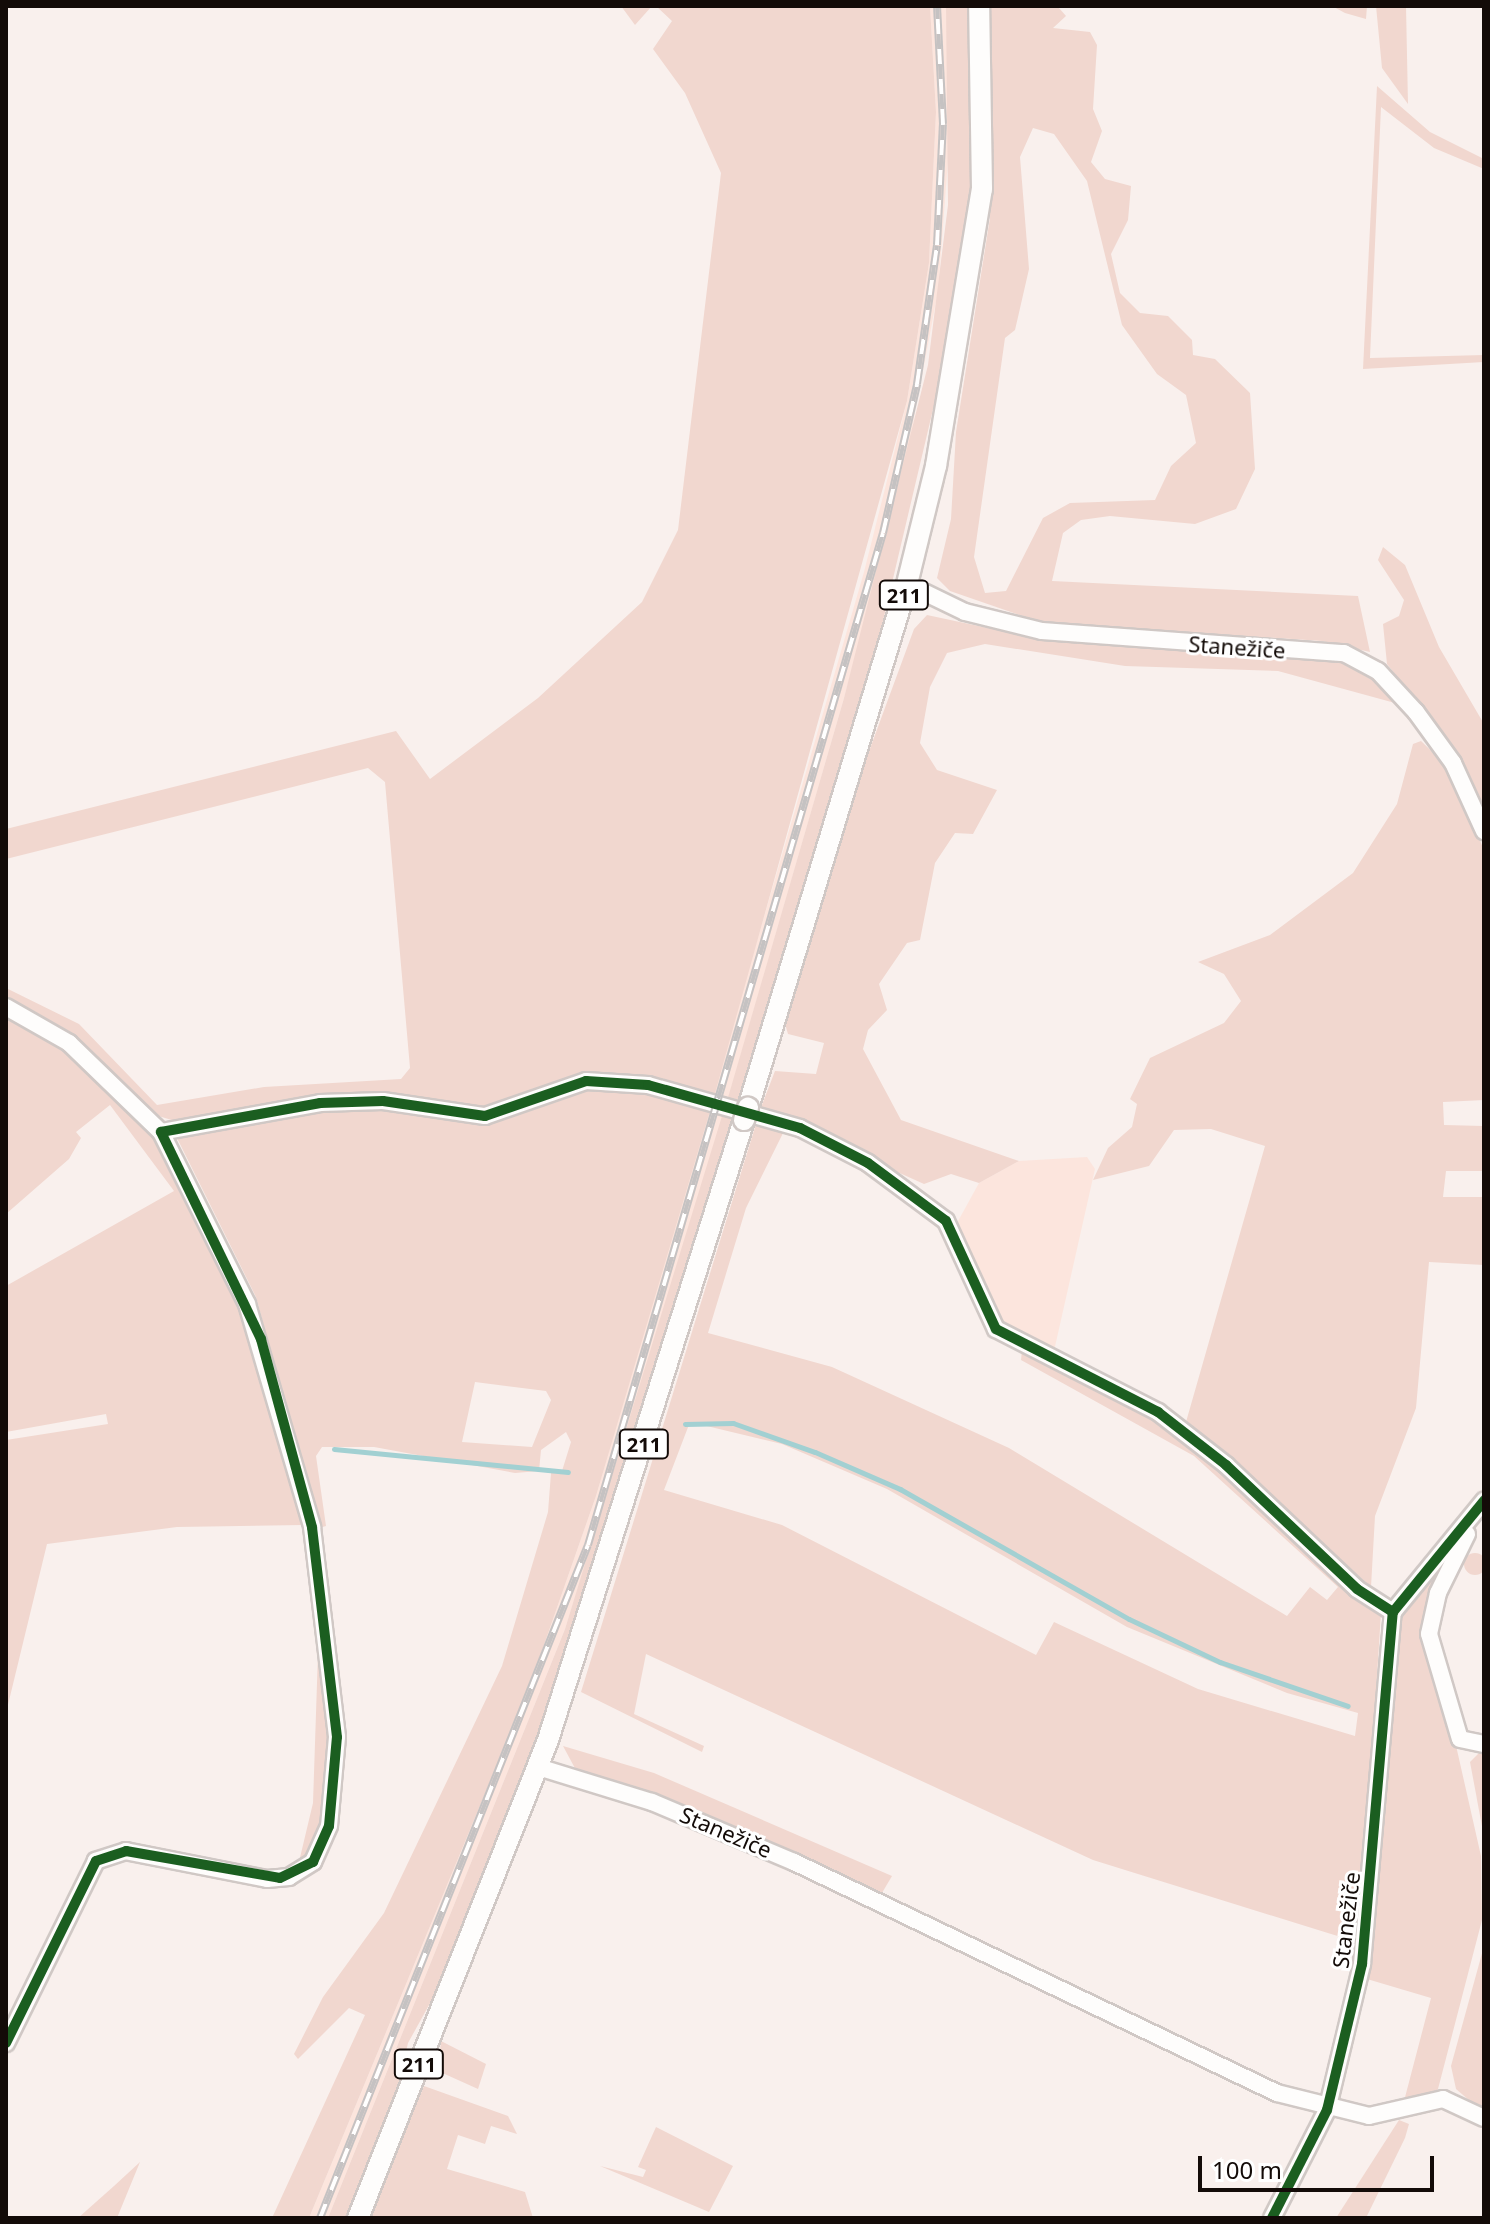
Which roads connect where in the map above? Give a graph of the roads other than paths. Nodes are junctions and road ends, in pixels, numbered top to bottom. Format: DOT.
graph roads {
  1 [pos="979,6"];
  2 [pos="907,584"];
  3 [pos="1484,831"];
  4 [pos="6,1007"];
  5 [pos="161,1132"];
  6 [pos="1484,1501"];
  7 [pos="1475,1517"];
  8 [pos="1393,1612"];
  9 [pos="1484,1744"];
  10 [pos="538,1767"];
  11 [pos="6,2043"];
  12 [pos="1327,2110"];
  13 [pos="1484,2118"];
  14 [pos="358,2218"];
  15 [pos="1272,2218"];
  1 -- 2 [label="main road, 211"];
  2 -- 3 [label="street, Stanežiče"];
  2 -- 10 [label="main road, 211"];
  4 -- 5 [label="street"];
  5 -- 8 [label="street"];
  5 -- 11 [label="street"];
  6 -- 7 [label="street"];
  7 -- 8 [label="street"];
  7 -- 9 [label="street"];
  8 -- 12 [label="street, Stanežiče"];
  10 -- 12 [label="street, Stanežiče"];
  10 -- 14 [label="main road, 211"];
  12 -- 13 [label="street"];
  12 -- 15 [label="street, Stanežiče"];
}
